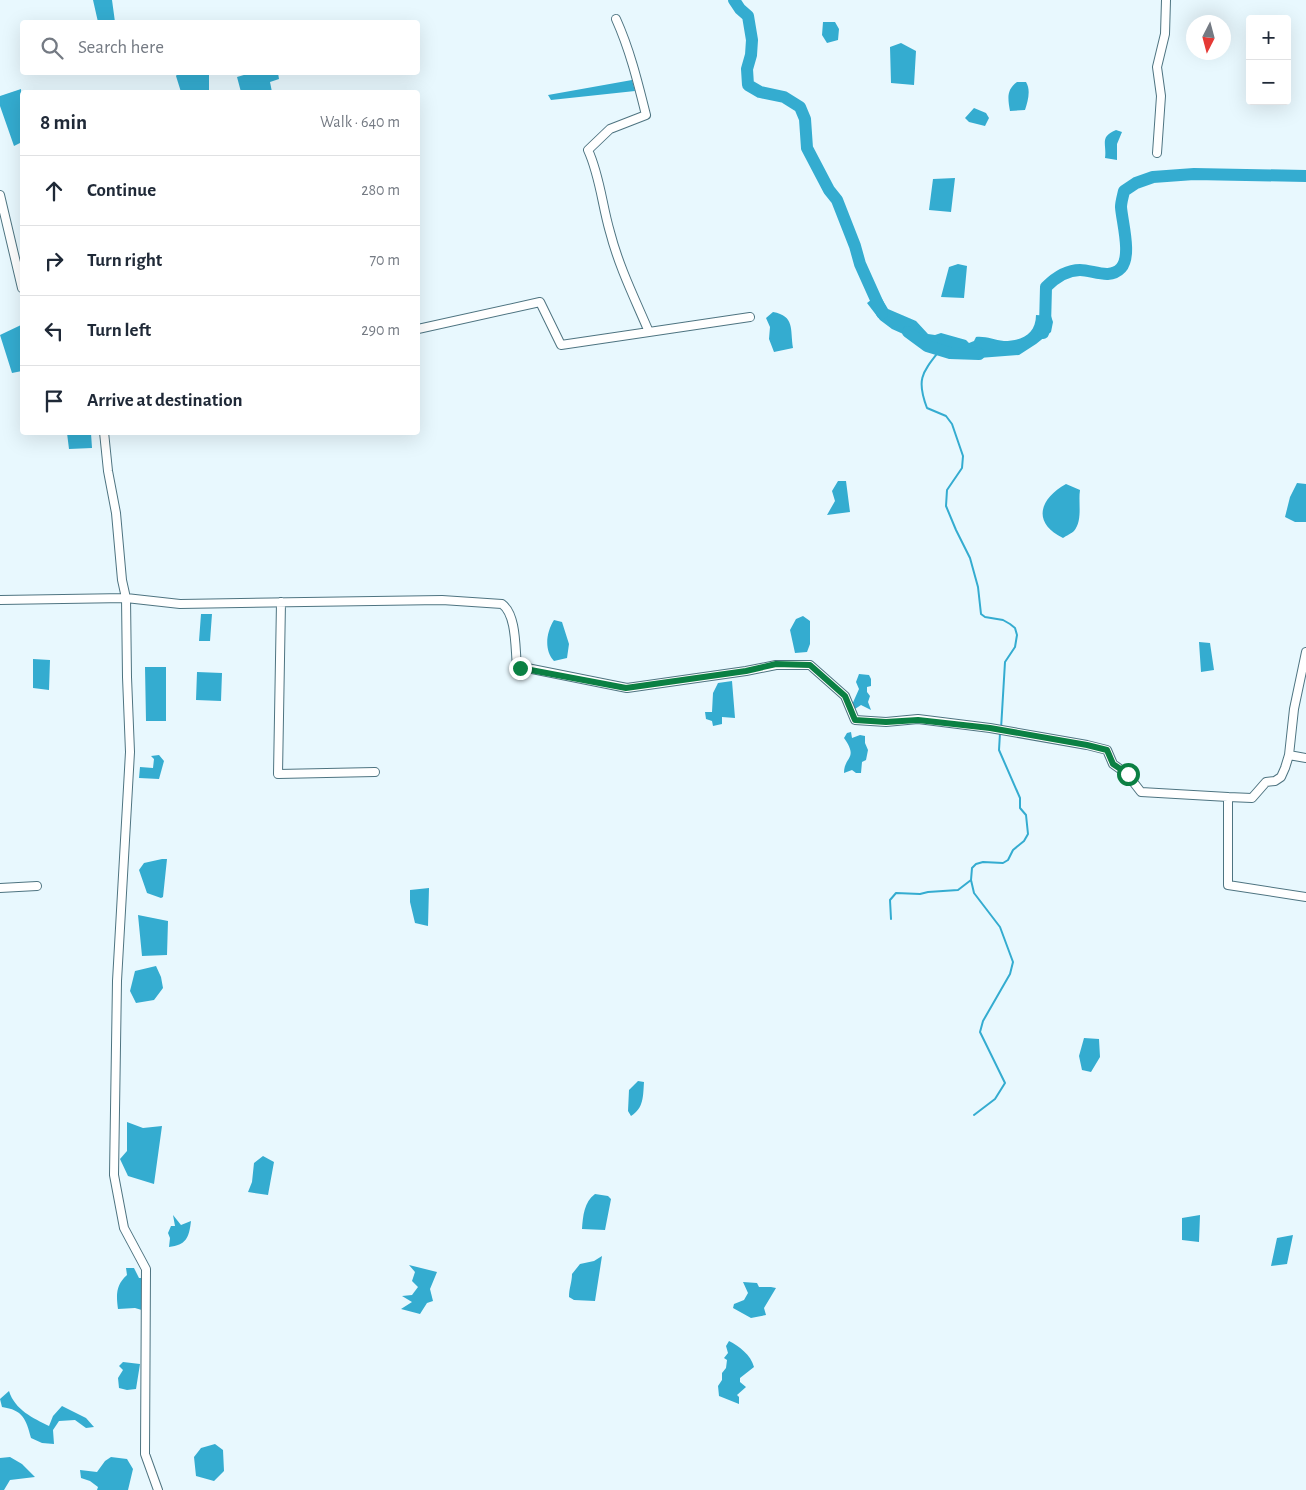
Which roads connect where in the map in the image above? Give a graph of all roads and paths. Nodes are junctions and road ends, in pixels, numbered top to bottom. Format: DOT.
graph roads {
  1 [pos="1166,0"];
  2 [pos="616,19"];
  3 [pos="1157,154"];
  4 [pos="0,195"];
  5 [pos="20,280"];
  6 [pos="750,317"];
  7 [pos="420,330"];
  8 [pos="649,332"];
  9 [pos="104,435"];
  10 [pos="126,598"];
  11 [pos="0,600"];
  12 [pos="280,602"];
  13 [pos="1306,652"];
  14 [pos="1289,755"];
  15 [pos="1306,758"];
  16 [pos="375,772"];
  17 [pos="1228,797"];
  18 [pos="37,886"];
  19 [pos="0,888"];
  20 [pos="1306,896"];
  21 [pos="158,1490"];
  1 -- 3 [label="street"];
  2 -- 8 [label="street"];
  4 -- 5 [label="street"];
  6 -- 8 [label="street"];
  7 -- 8 [label="street"];
  9 -- 10 [label="street"];
  10 -- 11 [label="street"];
  10 -- 12 [label="street"];
  10 -- 21 [label="street"];
  12 -- 16 [label="street"];
  12 -- 17 [label="street"];
  13 -- 14 [label="street"];
  14 -- 15 [label="street"];
  14 -- 17 [label="street"];
  17 -- 20 [label="street"];
  18 -- 19 [label="street"];
}
